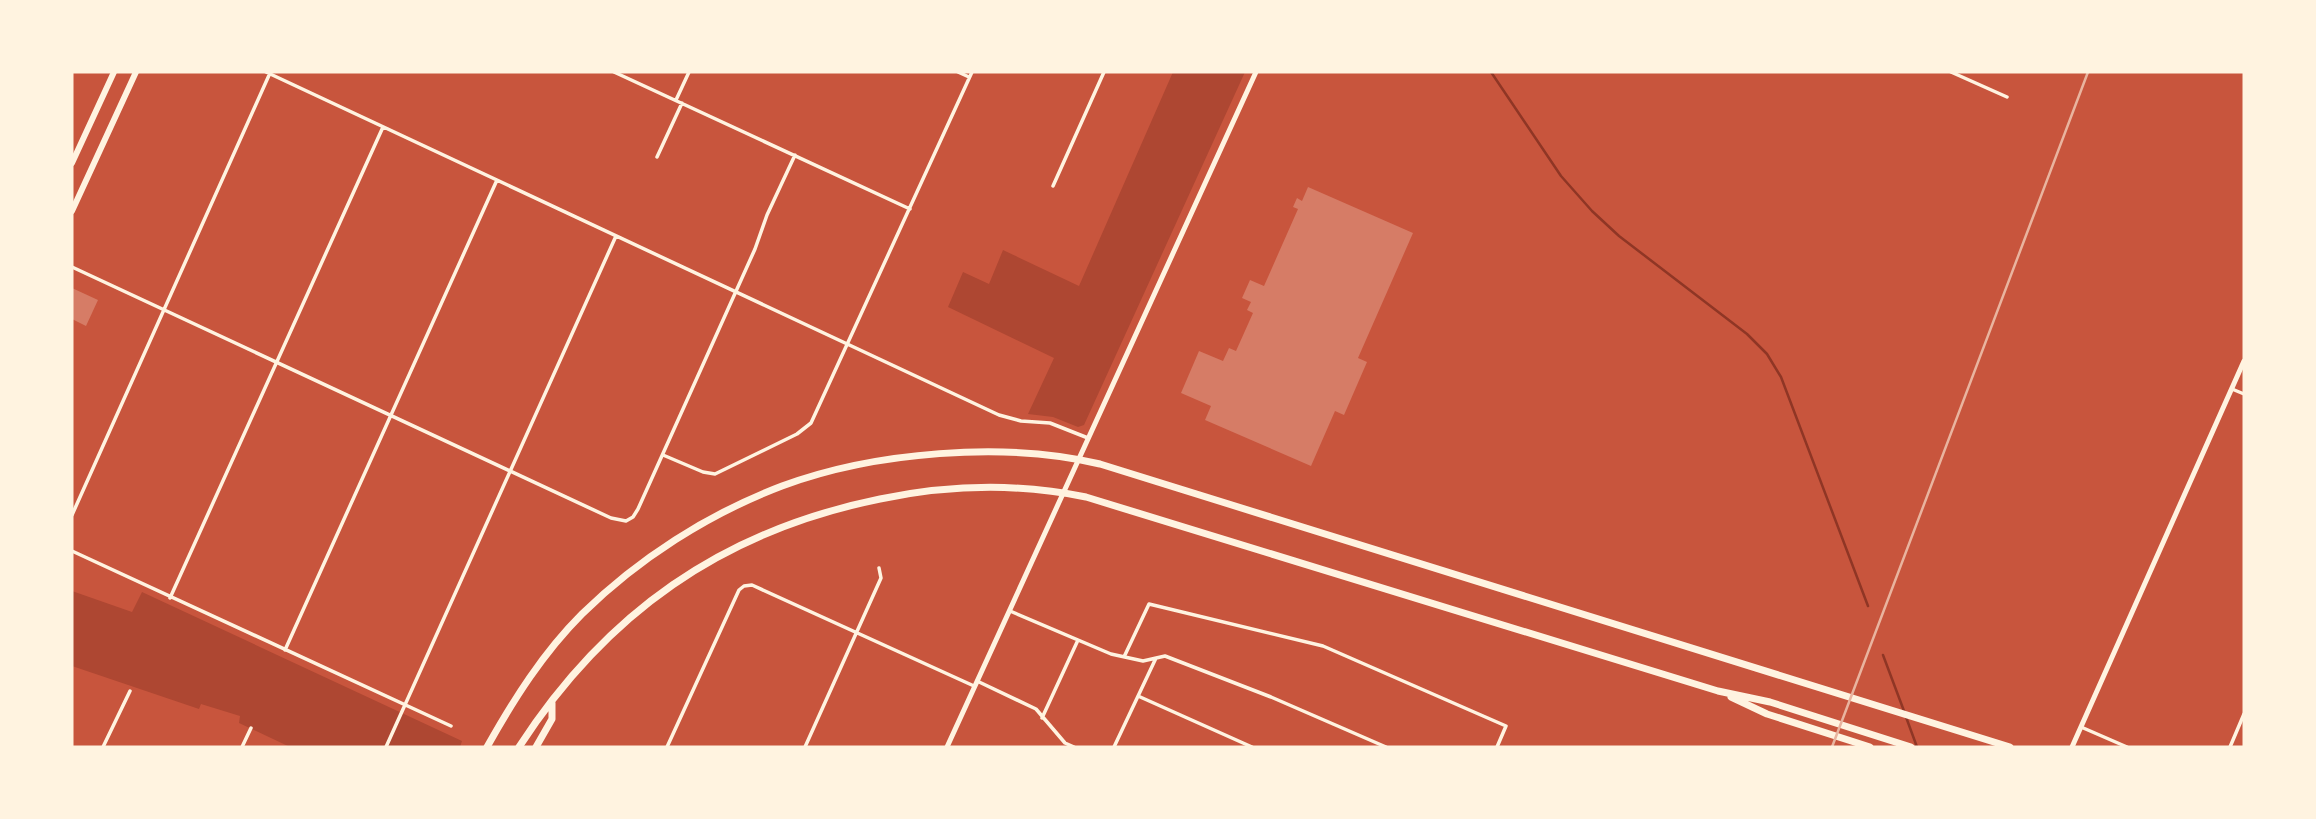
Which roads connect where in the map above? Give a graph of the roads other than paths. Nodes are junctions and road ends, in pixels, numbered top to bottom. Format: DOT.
graph roads {
  1 [pos="114,72"];
  2 [pos="136,72"];
  3 [pos="614,72"];
  4 [pos="689,72"];
  5 [pos="958,72"];
  6 [pos="972,72"];
  7 [pos="1104,72"];
  8 [pos="1256,72"];
  9 [pos="1951,72"];
  10 [pos="268,73"];
  11 [pos="970,77"];
  12 [pos="2007,97"];
  13 [pos="676,100"];
  14 [pos="682,103"];
  15 [pos="383,127"];
  16 [pos="795,155"];
  17 [pos="657,157"];
  18 [pos="72,163"];
  19 [pos="498,180"];
  20 [pos="1053,186"];
  21 [pos="910,209"];
  22 [pos="72,211"];
  23 [pos="616,236"];
  24 [pos="72,267"];
  25 [pos="736,290"];
  26 [pos="163,311"];
  27 [pos="849,344"];
  28 [pos="2244,362"];
  29 [pos="277,363"];
  30 [pos="2232,389"];
  31 [pos="2244,394"];
  32 [pos="391,416"];
  33 [pos="1088,438"];
  34 [pos="663,455"];
  35 [pos="510,471"];
  36 [pos="72,514"];
  37 [pos="72,551"];
  38 [pos="879,568"];
  39 [pos="170,598"];
  40 [pos="1009,611"];
  41 [pos="858,632"];
  42 [pos="1078,640"];
  43 [pos="285,650"];
  44 [pos="1124,657"];
  45 [pos="1156,658"];
  46 [pos="975,683"];
  47 [pos="130,691"];
  48 [pos="1718,691"];
  49 [pos="1138,696"];
  50 [pos="552,703"];
  51 [pos="405,705"];
  52 [pos="2244,714"];
  53 [pos="1042,718"];
  54 [pos="451,726"];
  55 [pos="2081,727"];
  56 [pos="251,728"];
  57 [pos="103,747"];
  58 [pos="242,747"];
  59 [pos="386,747"];
  60 [pos="487,747"];
  61 [pos="519,747"];
  62 [pos="536,747"];
  63 [pos="667,747"];
  64 [pos="805,747"];
  65 [pos="947,747"];
  66 [pos="1074,747"];
  67 [pos="1114,747"];
  68 [pos="1252,747"];
  69 [pos="1386,747"];
  70 [pos="1497,747"];
  71 [pos="1870,747"];
  72 [pos="1911,747"];
  73 [pos="2010,747"];
  74 [pos="2072,747"];
  75 [pos="2127,747"];
  76 [pos="2230,747"];
  1 -- 18 [label="main road"];
  2 -- 22 [label="main road"];
  3 -- 13 [label="street"];
  4 -- 13 [label="street"];
  5 -- 11 [label="street"];
  6 -- 11 [label="street"];
  7 -- 20 [label="street"];
  8 -- 33 [label="street"];
  9 -- 12 [label="street"];
  10 -- 15 [label="street"];
  10 -- 26 [label="street"];
  11 -- 21 [label="street"];
  13 -- 14 [label="street"];
  14 -- 16 [label="street"];
  14 -- 17 [label="street"];
  15 -- 19 [label="street"];
  15 -- 29 [label="street"];
  16 -- 21 [label="street"];
  16 -- 25 [label="street"];
  19 -- 23 [label="street"];
  19 -- 32 [label="street"];
  21 -- 27 [label="street"];
  23 -- 25 [label="street"];
  23 -- 35 [label="street"];
  24 -- 26 [label="street"];
  25 -- 27 [label="street"];
  25 -- 34 [label="street"];
  26 -- 29 [label="street"];
  26 -- 36 [label="street"];
  27 -- 33 [label="street"];
  27 -- 34 [label="street"];
  28 -- 30 [label="street"];
  29 -- 32 [label="street"];
  29 -- 39 [label="street"];
  30 -- 31 [label="street"];
  30 -- 55 [label="street"];
  32 -- 35 [label="street"];
  32 -- 43 [label="street"];
  33 -- 40 [label="street"];
  34 -- 35 [label="street"];
  35 -- 51 [label="street"];
  37 -- 39 [label="street"];
  38 -- 41 [label="street"];
  39 -- 43 [label="street"];
  40 -- 42 [label="street"];
  40 -- 46 [label="street"];
  41 -- 46 [label="street"];
  41 -- 63 [label="street"];
  41 -- 64 [label="street"];
  42 -- 44 [label="street"];
  42 -- 53 [label="street"];
  43 -- 51 [label="street"];
  44 -- 45 [label="street"];
  44 -- 70 [label="street"];
  45 -- 49 [label="street"];
  45 -- 69 [label="street"];
  46 -- 53 [label="street"];
  46 -- 65 [label="street"];
  47 -- 57 [label="street"];
  48 -- 50 [label="highway"];
  48 -- 71 [label="highway"];
  48 -- 72 [label="highway"];
  49 -- 67 [label="street"];
  49 -- 68 [label="street"];
  50 -- 61 [label="highway"];
  50 -- 62 [label="highway"];
  51 -- 54 [label="street"];
  51 -- 59 [label="street"];
  52 -- 76 [label="street"];
  53 -- 66 [label="street"];
  55 -- 74 [label="street"];
  55 -- 75 [label="street"];
  56 -- 58 [label="street"];
  60 -- 73 [label="highway"];
}
